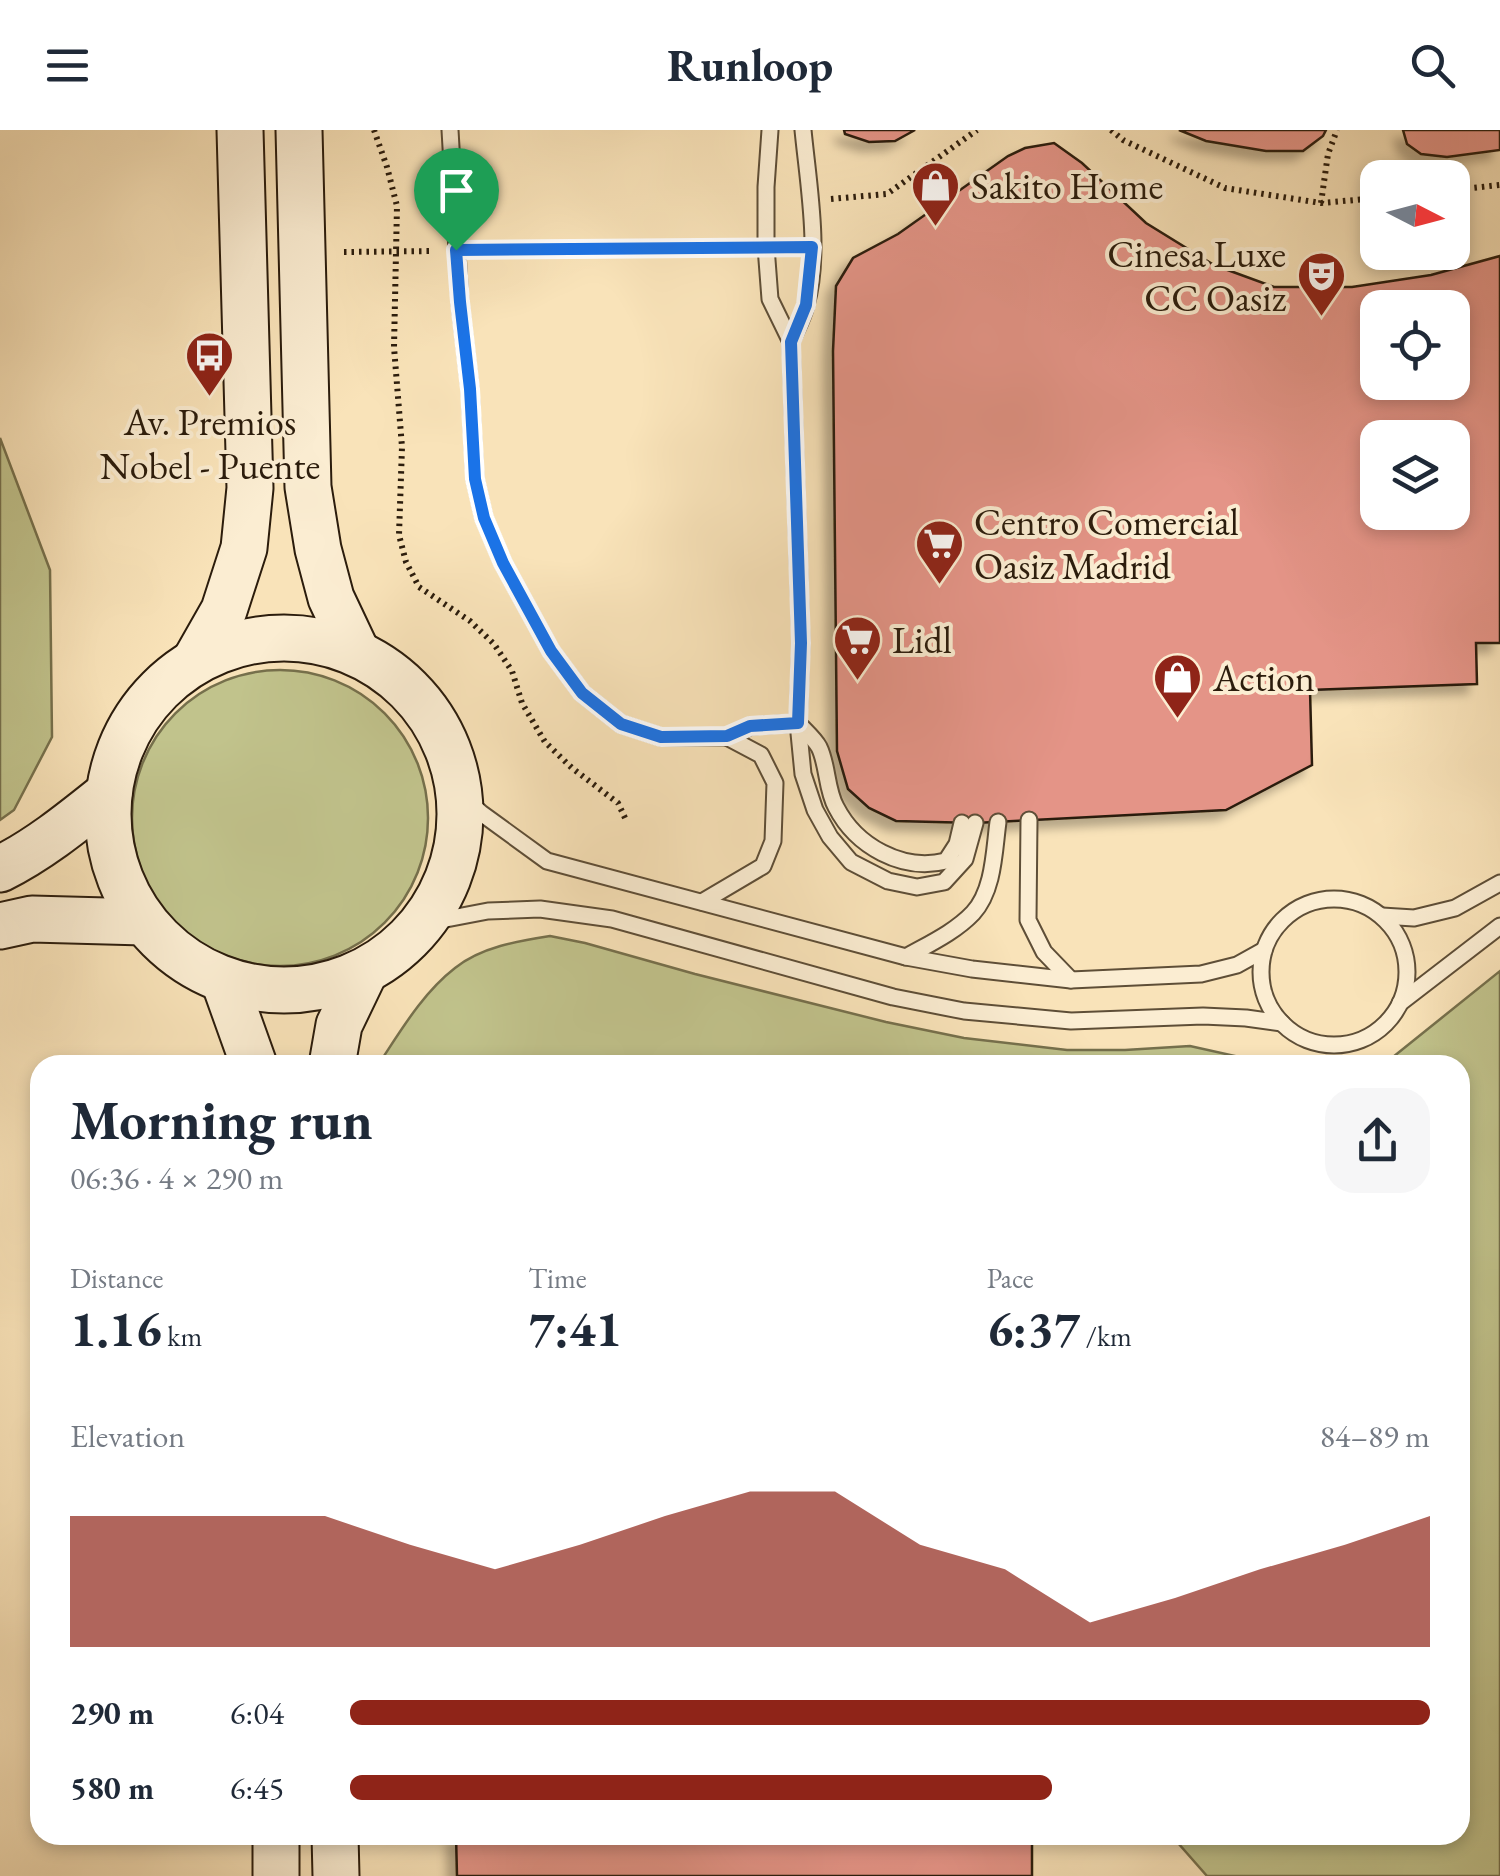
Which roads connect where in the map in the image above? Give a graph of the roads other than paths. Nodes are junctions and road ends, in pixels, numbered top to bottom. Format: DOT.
graph roads {
  1 [pos="240,130"];
  2 [pos="299,130"];
  3 [pos="450,130"];
  4 [pos="770,130"];
  5 [pos="803,130"];
  6 [pos="791,342"];
  7 [pos="357,653"];
  8 [pos="196,661"];
  9 [pos="798,723"];
  10 [pos="727,736"];
  11 [pos="457,791"];
  12 [pos="109,793"];
  13 [pos="1030,820"];
  14 [pos="998,822"];
  15 [pos="0,869"];
  16 [pos="1500,882"];
  17 [pos="702,902"];
  18 [pos="1382,916"];
  19 [pos="144,922"];
  20 [pos="420,924"];
  21 [pos="0,926"];
  22 [pos="1500,926"];
  23 [pos="1264,950"];
  24 [pos="906,957"];
  25 [pos="364,973"];
  26 [pos="1071,980"];
  27 [pos="224,981"];
  28 [pos="1400,1003"];
  29 [pos="1282,1024"];
  30 [pos="250,1055"];
  31 [pos="334,1055"];
  32 [pos="276,1845"];
  33 [pos="335,1845"];
  34 [pos="276,1876"];
  35 [pos="336,1876"];
  1 -- 8 [label="street"];
  2 -- 7 [label="street"];
  3 -- 10 [label="lane"];
  4 -- 6 [label="lane"];
  5 -- 6 [label="lane"];
  6 -- 9 [label="lane"];
  7 -- 8 [label="street"];
  7 -- 11 [label="street"];
  8 -- 12 [label="street"];
  9 -- 9 [label="lane"];
  9 -- 10 [label="lane"];
  10 -- 17 [label="lane"];
  11 -- 17 [label="lane"];
  11 -- 20 [label="street"];
  12 -- 15 [label="street"];
  12 -- 19 [label="street"];
  13 -- 26 [label="lane"];
  14 -- 24 [label="lane"];
  16 -- 18 [label="lane"];
  17 -- 24 [label="lane"];
  18 -- 23 [label="lane"];
  18 -- 28 [label="lane"];
  19 -- 21 [label="street"];
  19 -- 27 [label="street"];
  20 -- 25 [label="street"];
  20 -- 29 [label="lane"];
  22 -- 28 [label="lane"];
  23 -- 26 [label="lane"];
  23 -- 29 [label="lane"];
  24 -- 26 [label="lane"];
  25 -- 27 [label="street"];
  25 -- 31 [label="street"];
  27 -- 30 [label="street"];
  28 -- 29 [label="lane"];
  32 -- 34 [label="street"];
  33 -- 35 [label="street"];
}
